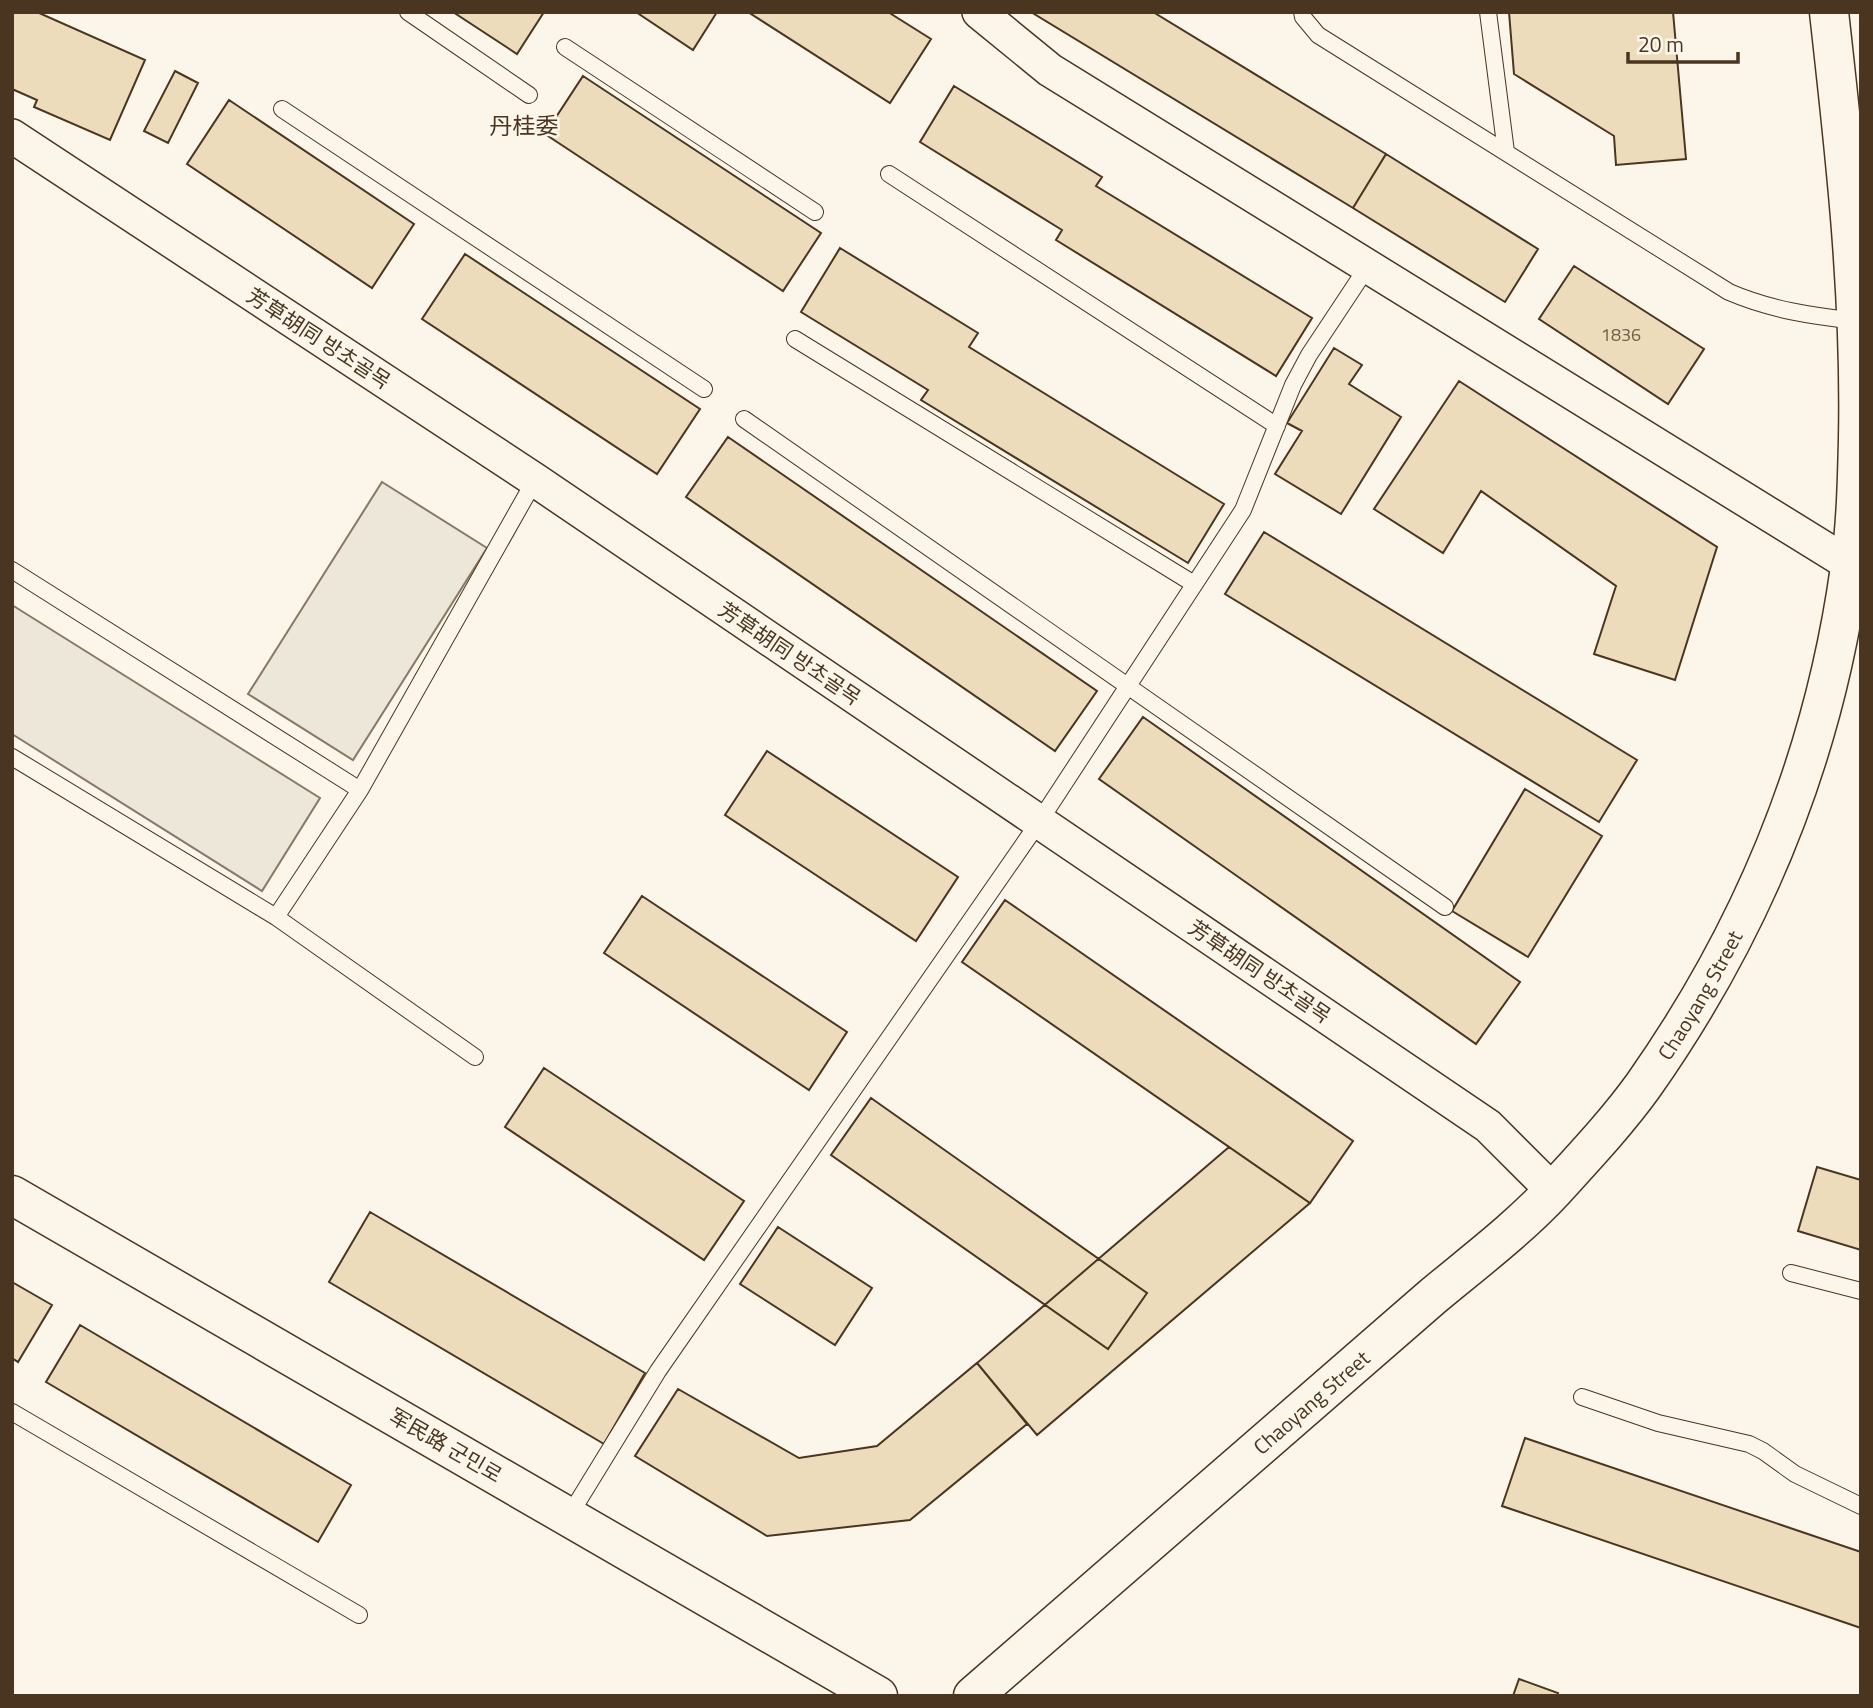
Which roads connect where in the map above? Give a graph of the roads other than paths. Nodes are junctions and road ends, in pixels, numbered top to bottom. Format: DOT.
graph roads {
  1 [pos="408,12"];
  2 [pos="979,12"];
  3 [pos="1302,12"];
  4 [pos="1489,12"];
  5 [pos="1829,12"];
  6 [pos="565,47"];
  7 [pos="529,95"];
  8 [pos="282,109"];
  9 [pos="12,136"];
  10 [pos="1506,152"];
  11 [pos="889,174"];
  12 [pos="816,212"];
  13 [pos="1368,266"];
  14 [pos="1857,321"];
  15 [pos="795,339"];
  16 [pos="704,389"];
  17 [pos="744,419"];
  18 [pos="1277,426"];
  19 [pos="535,480"];
  20 [pos="1851,565"];
  21 [pos="12,570"];
  22 [pos="1194,584"];
  23 [pos="1128,686"];
  24 [pos="12,757"];
  25 [pos="360,790"];
  26 [pos="1039,822"];
  27 [pos="1445,907"];
  28 [pos="276,916"];
  29 [pos="475,1057"];
  30 [pos="1553,1191"];
  31 [pos="12,1195"];
  32 [pos="1791,1273"];
  33 [pos="1861,1291"];
  34 [pos="1582,1397"];
  35 [pos="12,1412"];
  36 [pos="1861,1506"];
  37 [pos="569,1516"];
  38 [pos="359,1615"];
  39 [pos="878,1696"];
  40 [pos="973,1696"];
  1 -- 7 [label="lane"];
  2 -- 13 [label="street"];
  3 -- 10 [label="lane"];
  4 -- 10 [label="lane"];
  5 -- 14 [label="main road, Chaoyang Street"];
  6 -- 12 [label="lane"];
  8 -- 16 [label="lane"];
  9 -- 19 [label="street, 芳草胡同 방초골목"];
  10 -- 14 [label="lane"];
  11 -- 18 [label="lane"];
  13 -- 18 [label="lane"];
  13 -- 20 [label="street"];
  14 -- 20 [label="main road, Chaoyang Street"];
  15 -- 22 [label="lane"];
  17 -- 23 [label="lane"];
  18 -- 22 [label="lane"];
  19 -- 25 [label="lane"];
  19 -- 26 [label="street, 芳草胡同 방초골목"];
  20 -- 30 [label="main road, Chaoyang Street"];
  21 -- 25 [label="lane"];
  22 -- 23 [label="lane"];
  23 -- 26 [label="lane"];
  23 -- 27 [label="lane"];
  24 -- 28 [label="lane"];
  25 -- 28 [label="lane"];
  26 -- 30 [label="street, 芳草胡同 방초골목"];
  26 -- 37 [label="lane"];
  28 -- 29 [label="lane"];
  30 -- 40 [label="main road, Chaoyang Street"];
  31 -- 37 [label="main road, 军民路 군민로"];
  32 -- 33 [label="lane"];
  34 -- 36 [label="lane"];
  35 -- 38 [label="lane"];
  37 -- 39 [label="main road, 军民路 군민로"];
}
